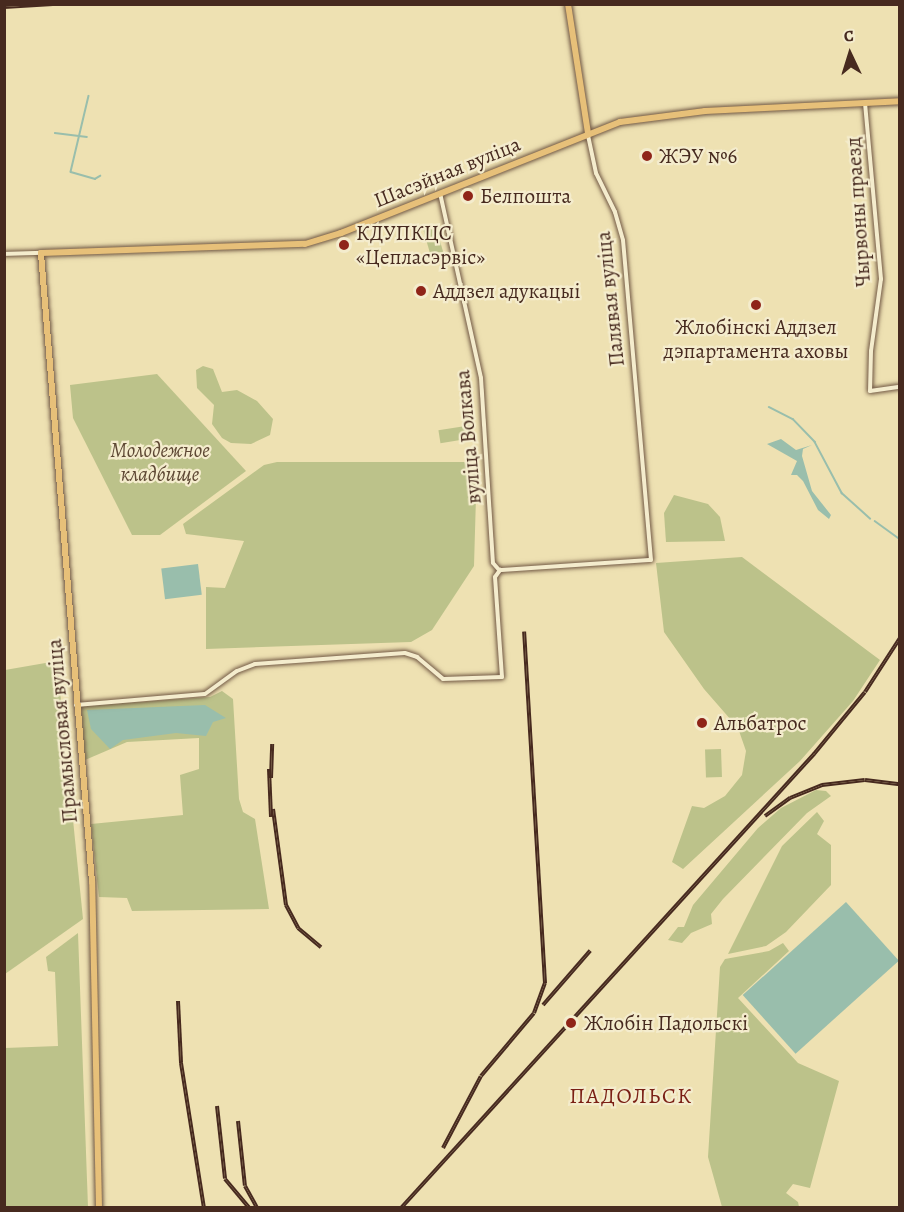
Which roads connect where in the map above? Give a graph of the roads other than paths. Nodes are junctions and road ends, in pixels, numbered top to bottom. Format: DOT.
graph roads {
  1 [pos="568,4"];
  2 [pos="900,101"];
  3 [pos="865,103"];
  4 [pos="588,133"];
  5 [pos="440,193"];
  6 [pos="42,253"];
  7 [pos="4,254"];
  8 [pos="900,387"];
  9 [pos="500,570"];
  10 [pos="76,705"];
  11 [pos="99,1208"];
  1 -- 4 [label="main road, Палявая вуліца"];
  2 -- 3 [label="main road, Шасэйная вуліца"];
  3 -- 4 [label="main road, Шасэйная вуліца"];
  3 -- 8 [label="street, Чырвоны праезд"];
  4 -- 5 [label="main road, Шасэйная вуліца"];
  4 -- 9 [label="street, Палявая вуліца"];
  5 -- 6 [label="main road, Шасэйная вуліца"];
  5 -- 9 [label="street, вуліца Волкава"];
  6 -- 7 [label="street, Шасэйная вуліца"];
  6 -- 10 [label="main road, Прамысловая вуліца"];
  9 -- 10 [label="street, вуліца Волкава"];
  10 -- 11 [label="main road, Прамысловая вуліца"];
}
